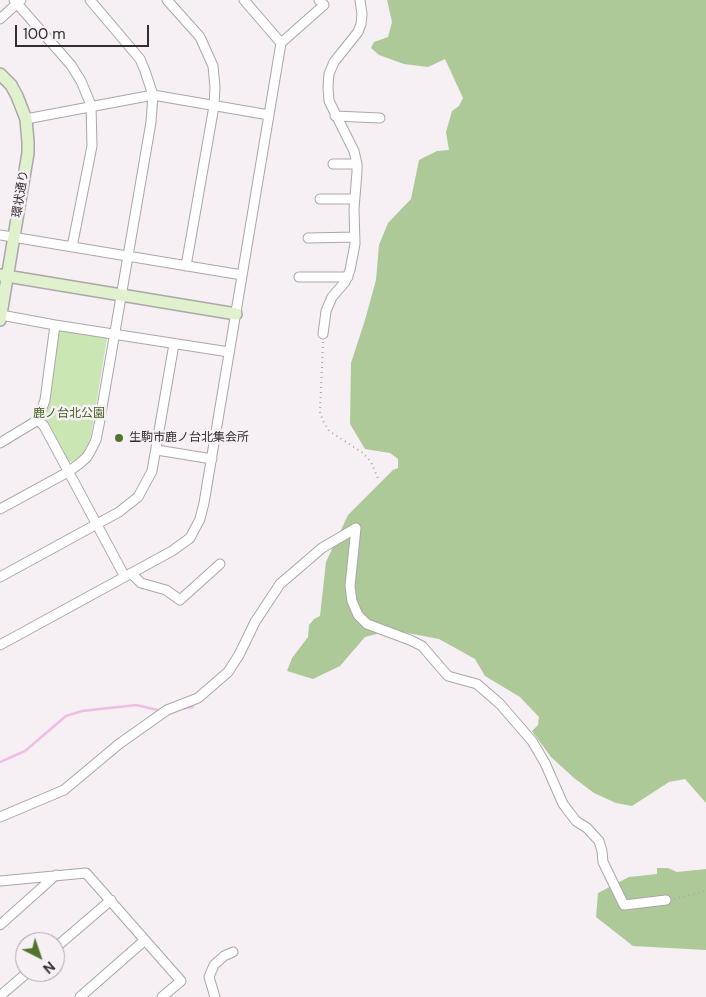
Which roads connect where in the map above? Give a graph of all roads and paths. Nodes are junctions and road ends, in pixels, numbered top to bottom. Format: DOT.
graph roads {
  1 [pos="90,0"];
  2 [pos="166,0"];
  3 [pos="244,0"];
  4 [pos="319,0"];
  5 [pos="360,0"];
  6 [pos="17,1"];
  7 [pos="0,19"];
  8 [pos="281,43"];
  9 [pos="0,74"];
  10 [pos="153,95"];
  11 [pos="91,106"];
  12 [pos="214,106"];
  13 [pos="269,115"];
  14 [pos="335,116"];
  15 [pos="380,118"];
  16 [pos="26,119"];
  17 [pos="333,164"];
  18 [pos="357,164"];
  19 [pos="320,199"];
  20 [pos="354,199"];
  21 [pos="0,234"];
  22 [pos="14,237"];
  23 [pos="355,237"];
  24 [pos="308,238"];
  25 [pos="72,247"];
  26 [pos="128,256"];
  27 [pos="186,266"];
  28 [pos="3,275"];
  29 [pos="242,275"];
  30 [pos="299,277"];
  31 [pos="348,277"];
  32 [pos="122,295"];
  33 [pos="236,314"];
  34 [pos="0,317"];
  35 [pos="55,325"];
  36 [pos="115,333"];
  37 [pos="323,334"];
  38 [pos="174,344"];
  39 [pos="229,352"];
  40 [pos="38,420"];
  41 [pos="0,443"];
  42 [pos="157,450"];
  43 [pos="212,459"];
  44 [pos="68,472"];
  45 [pos="379,481"];
  46 [pos="0,509"];
  47 [pos="96,524"];
  48 [pos="220,564"];
  49 [pos="128,575"];
  50 [pos="0,577"];
  51 [pos="0,644"];
  52 [pos="0,817"];
  53 [pos="56,875"];
  54 [pos="0,881"];
  55 [pos="706,891"];
  56 [pos="110,900"];
  57 [pos="666,900"];
  58 [pos="0,925"];
  59 [pos="65,939"];
  60 [pos="145,940"];
  61 [pos="232,952"];
  62 [pos="16,982"];
  63 [pos="0,996"];
  64 [pos="80,997"];
  65 [pos="162,997"];
  66 [pos="215,997"];
  1 -- 10 [label="street"];
  2 -- 12 [label="street"];
  3 -- 8 [label="street"];
  4 -- 8 [label="street"];
  5 -- 14 [label="street"];
  6 -- 7 [label="street"];
  6 -- 11 [label="street"];
  8 -- 13 [label="street"];
  9 -- 16 [label="street, 環状通り"];
  10 -- 11 [label="street"];
  10 -- 12 [label="street"];
  10 -- 26 [label="street"];
  11 -- 16 [label="street"];
  11 -- 25 [label="street"];
  12 -- 13 [label="street"];
  12 -- 27 [label="street"];
  13 -- 29 [label="street"];
  14 -- 15 [label="street"];
  14 -- 18 [label="street"];
  16 -- 22 [label="street, 環状通り"];
  17 -- 18 [label="street"];
  18 -- 20 [label="street"];
  19 -- 20 [label="street"];
  20 -- 23 [label="street"];
  21 -- 22 [label="street"];
  22 -- 25 [label="street"];
  22 -- 28 [label="street, 環状通り"];
  23 -- 24 [label="street"];
  23 -- 31 [label="street"];
  25 -- 26 [label="street"];
  26 -- 27 [label="street"];
  26 -- 32 [label="street"];
  27 -- 29 [label="street"];
  28 -- 32 [label="street"];
  28 -- 34 [label="street, 環状通り"];
  29 -- 33 [label="street"];
  30 -- 31 [label="street"];
  31 -- 37 [label="street"];
  32 -- 33 [label="street"];
  32 -- 36 [label="street"];
  33 -- 39 [label="street"];
  34 -- 35 [label="street"];
  35 -- 36 [label="street"];
  35 -- 40 [label="street"];
  36 -- 38 [label="street"];
  36 -- 44 [label="street"];
  37 -- 45 [label="path"];
  38 -- 39 [label="street"];
  38 -- 42 [label="street"];
  39 -- 43 [label="street"];
  40 -- 41 [label="street"];
  40 -- 44 [label="street"];
  42 -- 43 [label="street"];
  42 -- 47 [label="street"];
  43 -- 49 [label="street"];
  44 -- 46 [label="street"];
  44 -- 47 [label="street"];
  47 -- 49 [label="street"];
  47 -- 50 [label="street"];
  48 -- 49 [label="street"];
  49 -- 51 [label="street"];
  52 -- 57 [label="street"];
  53 -- 54 [label="street"];
  53 -- 56 [label="street"];
  53 -- 58 [label="street"];
  55 -- 57 [label="path"];
  56 -- 59 [label="street"];
  56 -- 60 [label="street"];
  60 -- 64 [label="street"];
  60 -- 65 [label="street"];
  61 -- 66 [label="street"];
  62 -- 63 [label="street"];
}
